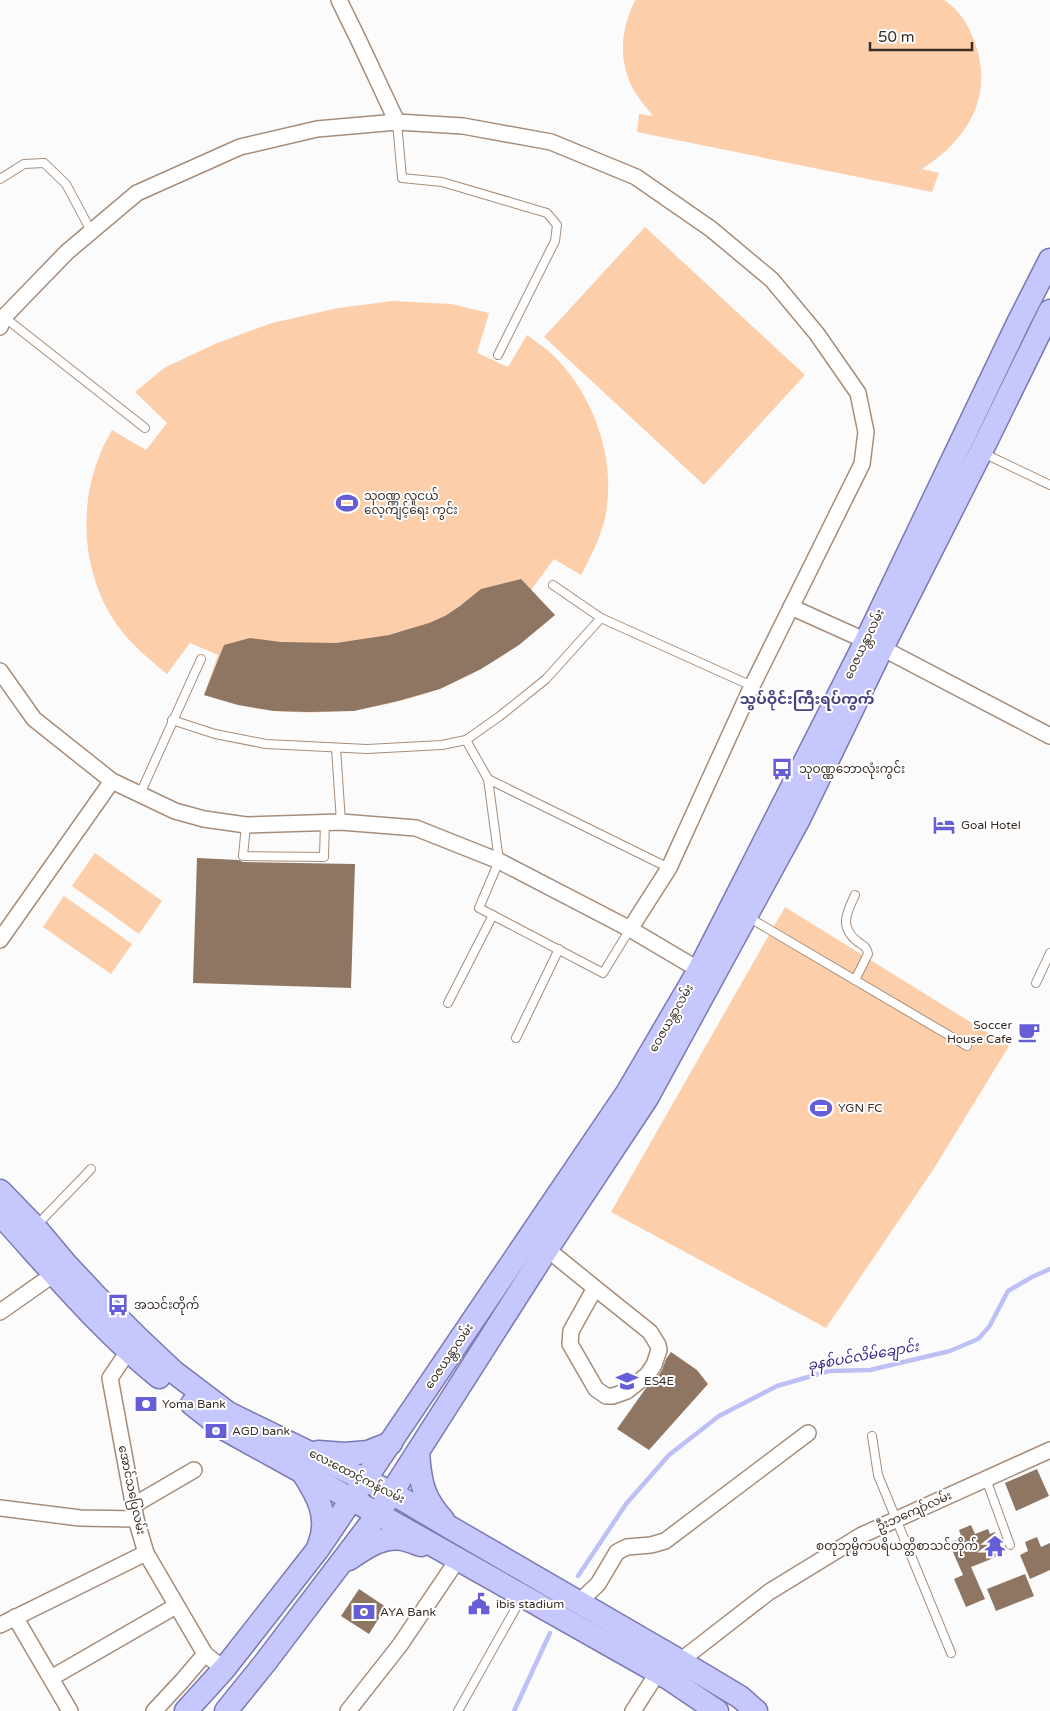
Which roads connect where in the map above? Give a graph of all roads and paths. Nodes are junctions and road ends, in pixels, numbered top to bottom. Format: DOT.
graph roads {
  1 [pos="338,0"];
  2 [pos="396,122"];
  3 [pos="0,179"];
  4 [pos="91,231"];
  5 [pos="1050,260"];
  6 [pos="1050,311"];
  7 [pos="1,319"];
  8 [pos="498,355"];
  9 [pos="983,396"];
  10 [pos="1003,406"];
  11 [pos="145,428"];
  12 [pos="971,447"];
  13 [pos="1050,485"];
  14 [pos="554,586"];
  15 [pos="791,607"];
  16 [pos="601,618"];
  17 [pos="874,645"];
  18 [pos="201,659"];
  19 [pos="0,671"];
  20 [pos="752,686"];
  21 [pos="172,720"];
  22 [pos="1050,736"];
  23 [pos="466,740"];
  24 [pos="336,748"];
  25 [pos="488,779"];
  26 [pos="112,781"];
  27 [pos="140,794"];
  28 [pos="325,822"];
  29 [pos="341,822"];
  30 [pos="246,825"];
  31 [pos="499,861"];
  32 [pos="668,868"];
  33 [pos="855,895"];
  34 [pos="493,915"];
  35 [pos="746,916"];
  36 [pos="630,929"];
  37 [pos="0,940"];
  38 [pos="558,949"];
  39 [pos="1050,953"];
  40 [pos="706,973"];
  41 [pos="855,980"];
  42 [pos="1036,983"];
  43 [pos="448,1003"];
  44 [pos="516,1038"];
  45 [pos="968,1046"];
  46 [pos="91,1170"];
  47 [pos="0,1191"];
  48 [pos="0,1214"];
  49 [pos="29,1233"];
  50 [pos="546,1249"];
  51 [pos="54,1274"];
  52 [pos="595,1288"];
  53 [pos="0,1312"];
  54 [pos="133,1345"];
  55 [pos="808,1433"];
  56 [pos="872,1436"];
  57 [pos="391,1443"];
  58 [pos="1050,1450"];
  59 [pos="418,1452"];
  60 [pos="306,1462"];
  61 [pos="194,1470"];
  62 [pos="986,1479"];
  63 [pos="365,1480"];
  64 [pos="392,1493"];
  65 [pos="352,1500"];
  66 [pos="0,1508"];
  67 [pos="135,1512"];
  68 [pos="378,1514"];
  69 [pos="896,1519"];
  70 [pos="451,1528"];
  71 [pos="1010,1545"];
  72 [pos="318,1549"];
  73 [pos="146,1553"];
  74 [pos="452,1556"];
  75 [pos="338,1566"];
  76 [pos="523,1596"];
  77 [pos="579,1602"];
  78 [pos="176,1606"];
  79 [pos="15,1617"];
  80 [pos="0,1625"];
  81 [pos="952,1653"];
  82 [pos="205,1654"];
  83 [pos="224,1669"];
  84 [pos="669,1670"];
  85 [pos="51,1678"];
  86 [pos="70,1711"];
  87 [pos="154,1711"];
  88 [pos="186,1711"];
  89 [pos="226,1711"];
  90 [pos="348,1711"];
  91 [pos="458,1711"];
  92 [pos="634,1711"];
  93 [pos="717,1711"];
  94 [pos="756,1711"];
  1 -- 2 [label="street"];
  2 -- 4 [label="street"];
  2 -- 8 [label="lane"];
  2 -- 15 [label="street"];
  3 -- 4 [label="lane"];
  4 -- 7 [label="street"];
  5 -- 9 [label="main road, ဝေဇယန္တာလမ်း"];
  6 -- 10 [label="main road, ဝေဇယန္တာလမ်း"];
  7 -- 11 [label="lane"];
  9 -- 10 [label="main road"];
  9 -- 12 [label="main road, ဝေဇယန္တာလမ်း"];
  10 -- 12 [label="main road, ဝေဇယန္တာလမ်း"];
  12 -- 13 [label="lane"];
  12 -- 17 [label="main road, ဝေဇယန္တာလမ်း"];
  14 -- 16 [label="lane"];
  15 -- 17 [label="street"];
  15 -- 20 [label="street"];
  16 -- 20 [label="lane"];
  16 -- 23 [label="lane"];
  17 -- 22 [label="street"];
  17 -- 35 [label="main road, ဝေဇယန္တာလမ်း"];
  17 -- 40 [label="main road, ဝေဇယန္တာလမ်း"];
  18 -- 21 [label="lane"];
  19 -- 26 [label="street"];
  20 -- 32 [label="street"];
  21 -- 24 [label="lane"];
  21 -- 27 [label="lane"];
  23 -- 24 [label="lane"];
  23 -- 25 [label="lane"];
  24 -- 29 [label="lane"];
  25 -- 31 [label="lane"];
  25 -- 32 [label="lane"];
  26 -- 27 [label="street"];
  26 -- 37 [label="street"];
  27 -- 30 [label="street"];
  28 -- 29 [label="street"];
  28 -- 30 [label="street"];
  28 -- 30 [label="lane"];
  29 -- 31 [label="street"];
  31 -- 34 [label="lane"];
  31 -- 36 [label="street"];
  32 -- 36 [label="street"];
  33 -- 41 [label="lane"];
  34 -- 38 [label="lane"];
  34 -- 43 [label="lane"];
  35 -- 40 [label="main road, ဝေဇယန္တာလမ်း"];
  35 -- 41 [label="lane"];
  36 -- 38 [label="lane"];
  36 -- 40 [label="street"];
  38 -- 44 [label="lane"];
  39 -- 42 [label="lane"];
  40 -- 50 [label="main road, ဝေဇယန္တာလမ်း"];
  40 -- 57 [label="main road, ဝေဇယန္တာလမ်း"];
  41 -- 45 [label="lane"];
  46 -- 49 [label="lane"];
  47 -- 49 [label="main road, လေးထောင့်ကန်လမ်း"];
  48 -- 49 [label="main road, လေးထောင့်ကန်လမ်း"];
  49 -- 51 [label="main road, လေးထောင့်ကန်လမ်း"];
  49 -- 54 [label="main road, လေးထောင့်ကန်လမ်း"];
  50 -- 52 [label="street"];
  50 -- 59 [label="main road, ဝေဇယန္တာလမ်း"];
  51 -- 53 [label="street"];
  51 -- 54 [label="main road, လေးထောင့်ကန်လမ်း"];
  52 -- 52 [label="street"];
  54 -- 60 [label="main road, လေးထောင့်ကန်လမ်း"];
  54 -- 67 [label="street, အောင်သပြေလမ်း"];
  55 -- 77 [label="street"];
  56 -- 69 [label="lane"];
  57 -- 60 [label="main road"];
  57 -- 63 [label="main road, ဝေဇယန္တာလမ်း"];
  58 -- 62 [label="street, ဦးဘကျော်လမ်း"];
  59 -- 64 [label="main road, ဝေဇယန္တာလမ်း"];
  59 -- 70 [label="main road"];
  60 -- 63 [label="main road, လေးထောင့်ကန်လမ်း"];
  60 -- 65 [label="main road, လေးထောင့်ကန်လမ်း"];
  60 -- 72 [label="main road"];
  61 -- 67 [label="street"];
  62 -- 69 [label="street, ဦးဘကျော်လမ်း"];
  62 -- 71 [label="lane"];
  63 -- 64 [label="main road, လေးထောင့်ကန်လမ်း"];
  63 -- 65 [label="main road, ဝေဇယန္တာလမ်း"];
  64 -- 68 [label="main road, ဝေဇယန္တာလမ်း"];
  64 -- 70 [label="main road, လေးထောင့်ကန်လမ်း"];
  65 -- 68 [label="main road, လေးထောင့်ကန်လမ်း"];
  65 -- 72 [label="main road, ဝေဇယန္တာလမ်း"];
  66 -- 67 [label="street"];
  67 -- 73 [label="street, အောင်သပြေလမ်း"];
  68 -- 74 [label="main road, လေးထောင့်ကန်လမ်း"];
  68 -- 75 [label="main road, ဝေဇယန္တာလမ်း"];
  69 -- 81 [label="lane"];
  69 -- 84 [label="street, ဦးဘကျော်လမ်း"];
  70 -- 77 [label="main road, လေးထောင့်ကန်လမ်း"];
  72 -- 83 [label="main road, ဝေဇယန္တာလမ်း"];
  73 -- 78 [label="street, အောင်သပြေလမ်း"];
  73 -- 79 [label="street"];
  74 -- 75 [label="main road"];
  74 -- 76 [label="main road, လေးထောင့်ကန်လမ်း"];
  74 -- 90 [label="street"];
  75 -- 89 [label="main road, ဝေဇယန္တာလမ်း"];
  76 -- 84 [label="main road, လေးထောင့်ကန်လမ်း"];
  76 -- 91 [label="lane"];
  77 -- 84 [label="main road, လေးထောင့်ကန်လမ်း"];
  78 -- 82 [label="street, အောင်သပြေလမ်း"];
  78 -- 85 [label="street"];
  79 -- 80 [label="street"];
  79 -- 85 [label="street"];
  82 -- 83 [label="street, အောင်သပြေလမ်း"];
  82 -- 87 [label="street"];
  83 -- 88 [label="main road, ဝေဇယန္တာလမ်း"];
  84 -- 92 [label="street"];
  84 -- 93 [label="main road, လေးထောင့်ကန်လမ်း"];
  84 -- 94 [label="main road, လေးထောင့်ကန်လမ်း"];
  85 -- 86 [label="street"];
}
